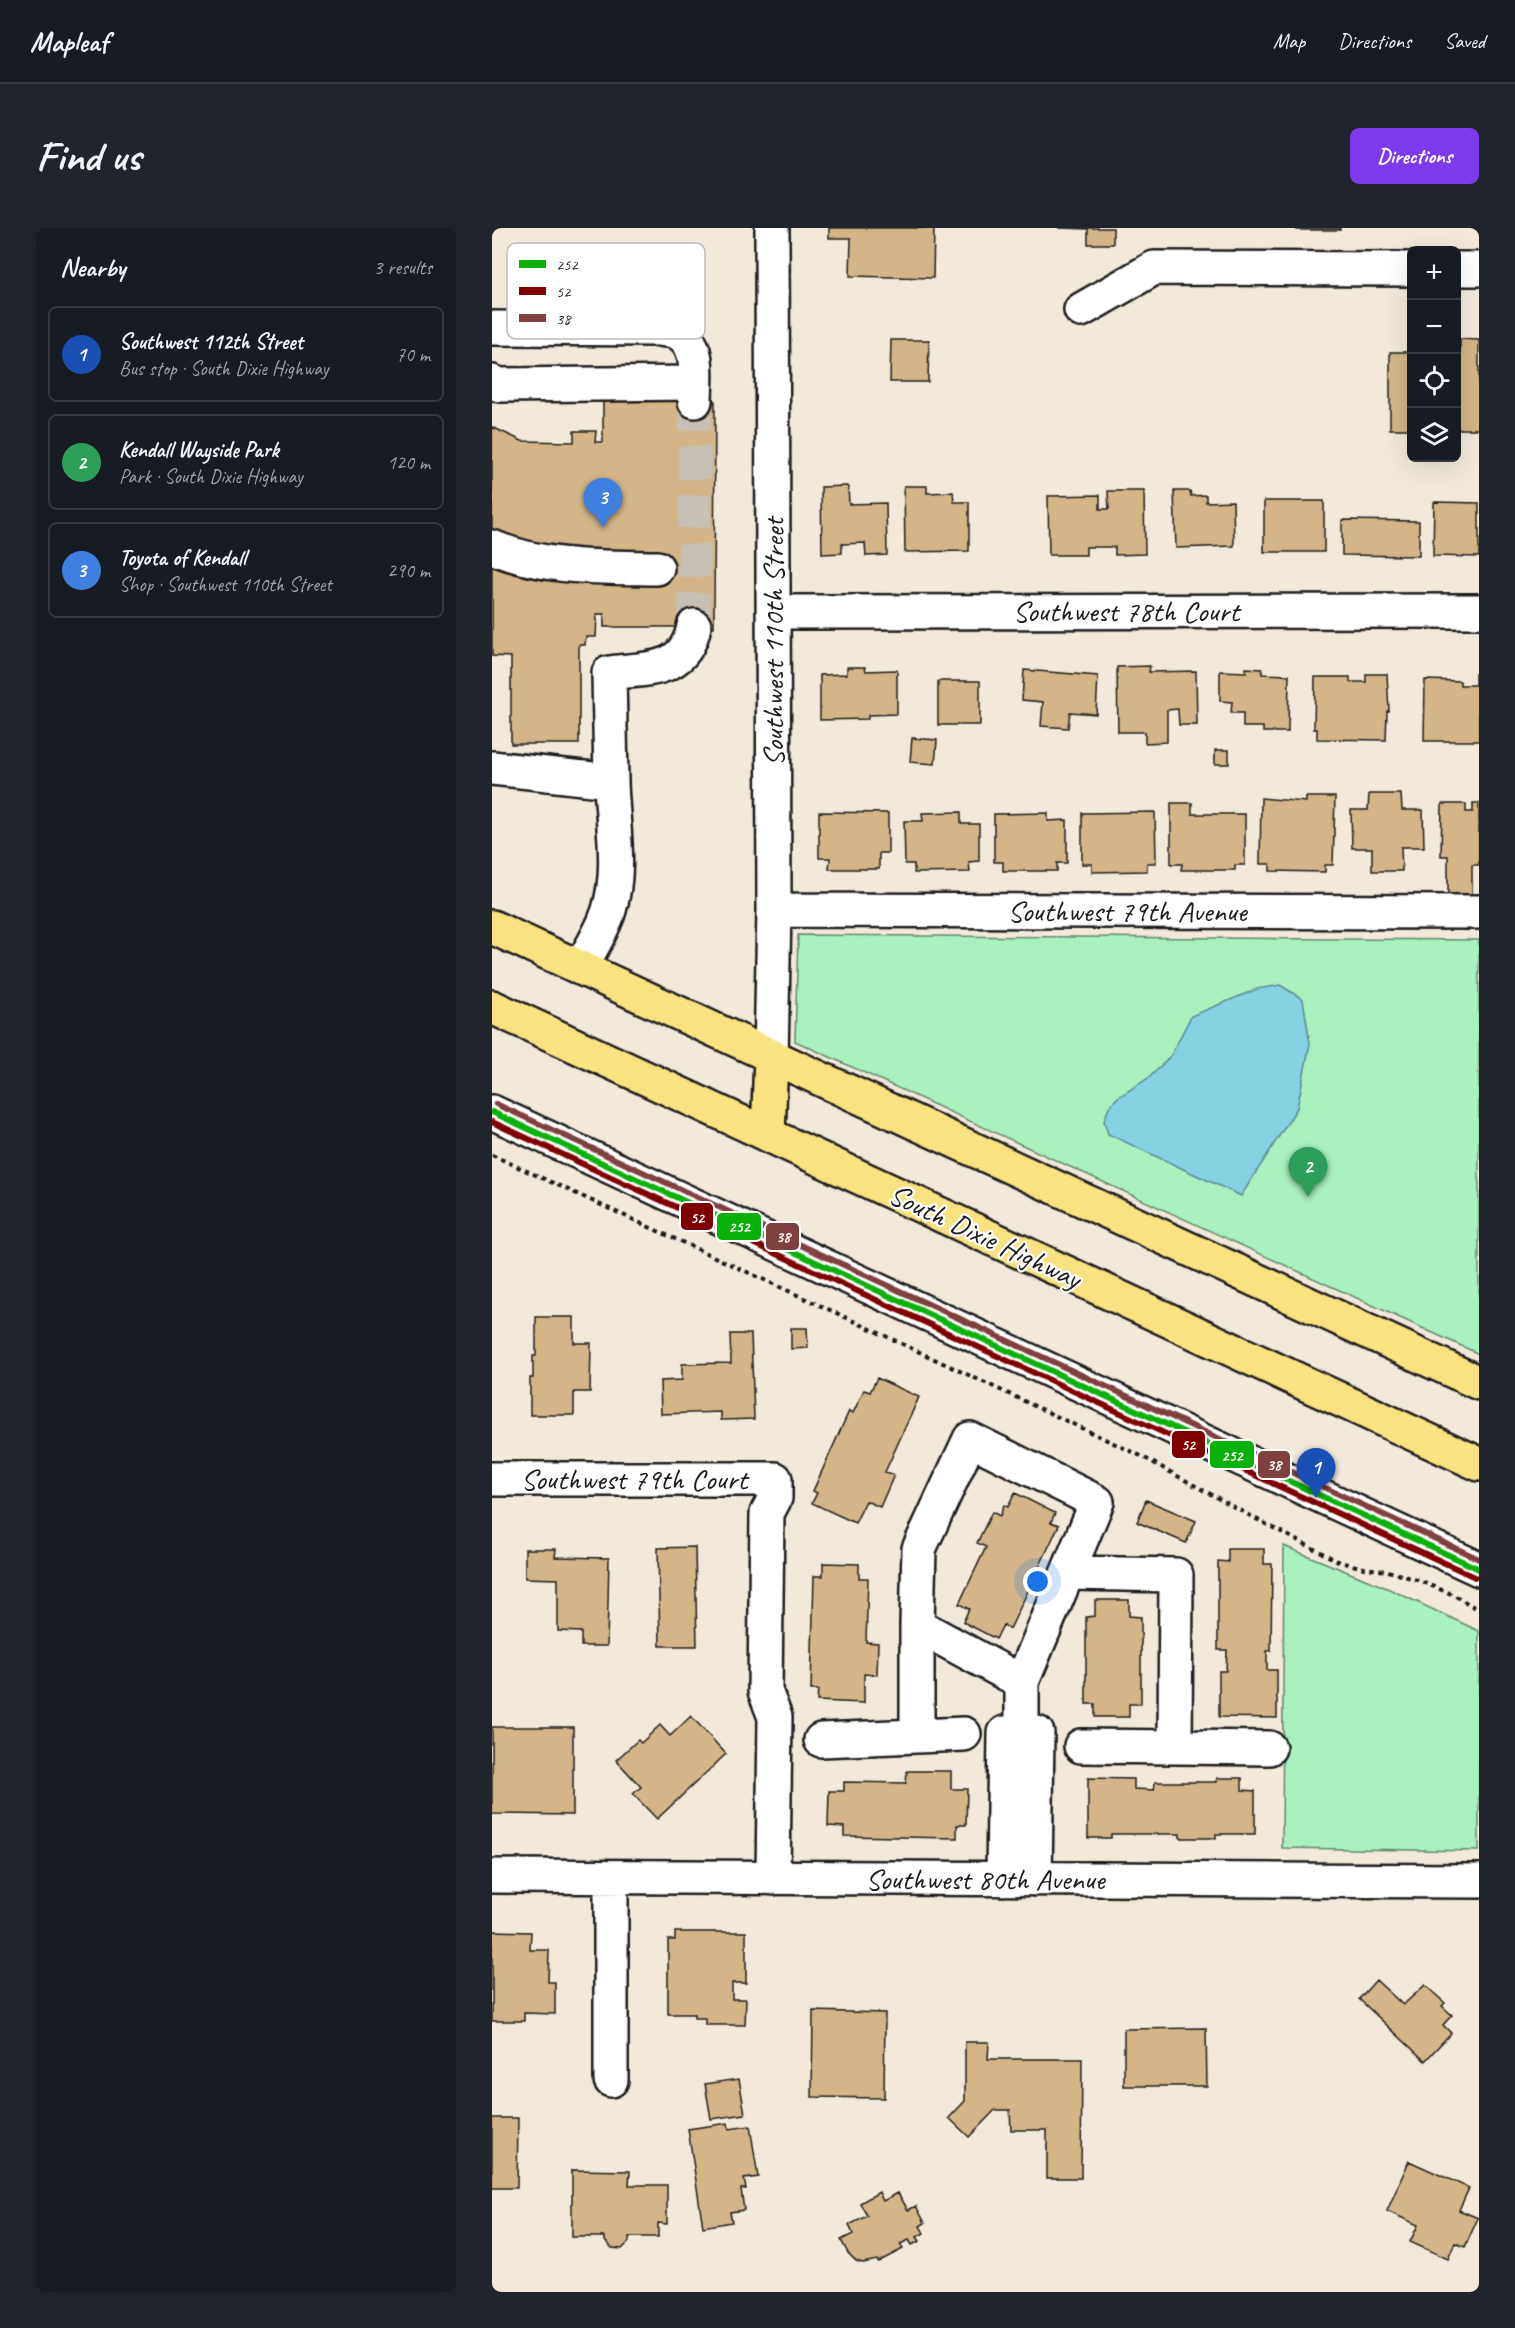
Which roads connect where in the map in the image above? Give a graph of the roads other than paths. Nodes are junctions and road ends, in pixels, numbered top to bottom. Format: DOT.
graph roads {
  1 [pos="772,228"];
  2 [pos="1407,269"];
  3 [pos="1461,269"];
  4 [pos="1479,269"];
  5 [pos="1081,310"];
  6 [pos="492,328"];
  7 [pos="507,328"];
  8 [pos="686,339"];
  9 [pos="492,382"];
  10 [pos="492,547"];
  11 [pos="657,568"];
  12 [pos="1479,611"];
  13 [pos="773,612"];
  14 [pos="694,626"];
  15 [pos="492,768"];
  16 [pos="611,781"];
  17 [pos="774,909"];
  18 [pos="1479,912"];
  19 [pos="492,927"];
  20 [pos="580,968"];
  21 [pos="492,1007"];
  22 [pos="771,1057"];
  23 [pos="492,1112"];
  24 [pos="768,1135"];
  25 [pos="1479,1383"];
  26 [pos="1479,1464"];
  27 [pos="492,1479"];
  28 [pos="1479,1569"];
  29 [pos="1069,1573"];
  30 [pos="917,1625"];
  31 [pos="1022,1682"];
  32 [pos="1021,1733"];
  33 [pos="964,1734"];
  34 [pos="917,1735"];
  35 [pos="821,1740"];
  36 [pos="1081,1746"];
  37 [pos="1175,1746"];
  38 [pos="1269,1748"];
  39 [pos="492,1876"];
  40 [pos="610,1877"];
  41 [pos="773,1878"];
  42 [pos="1003,1879"];
  43 [pos="1035,1879"];
  44 [pos="1479,1881"];
  45 [pos="611,2080"];
  1 -- 13 [label="street, Southwest 110th Street"];
  2 -- 5 [label="street"];
  3 -- 4 [label="street"];
  6 -- 7 [label="street"];
  8 -- 9 [label="street"];
  10 -- 11 [label="street"];
  12 -- 13 [label="street, Southwest 78th Court"];
  13 -- 17 [label="street, Southwest 110th Street"];
  14 -- 16 [label="street"];
  15 -- 16 [label="street"];
  16 -- 20 [label="street"];
  17 -- 18 [label="street, Southwest 79th Avenue"];
  17 -- 22 [label="street, Southwest 110th Street"];
  19 -- 20 [label="highway"];
  20 -- 22 [label="highway"];
  21 -- 24 [label="highway, South Dixie Highway"];
  22 -- 24 [label="highway"];
  22 -- 25 [label="highway"];
  23 -- 28 [label="street"];
  24 -- 26 [label="highway, South Dixie Highway"];
  27 -- 41 [label="street, Southwest 79th Court"];
  29 -- 30 [label="street"];
  29 -- 31 [label="street"];
  29 -- 37 [label="street"];
  30 -- 31 [label="street"];
  30 -- 34 [label="street"];
  31 -- 32 [label="street"];
  32 -- 42 [label="street"];
  32 -- 43 [label="street"];
  33 -- 34 [label="street"];
  34 -- 35 [label="street"];
  36 -- 37 [label="street"];
  37 -- 38 [label="street"];
  39 -- 40 [label="street, Southwest 80th Avenue"];
  40 -- 41 [label="street, Southwest 80th Avenue"];
  40 -- 45 [label="street"];
  41 -- 42 [label="street, Southwest 80th Avenue"];
  42 -- 43 [label="street, Southwest 80th Avenue"];
  43 -- 44 [label="street, Southwest 80th Avenue"];
}
